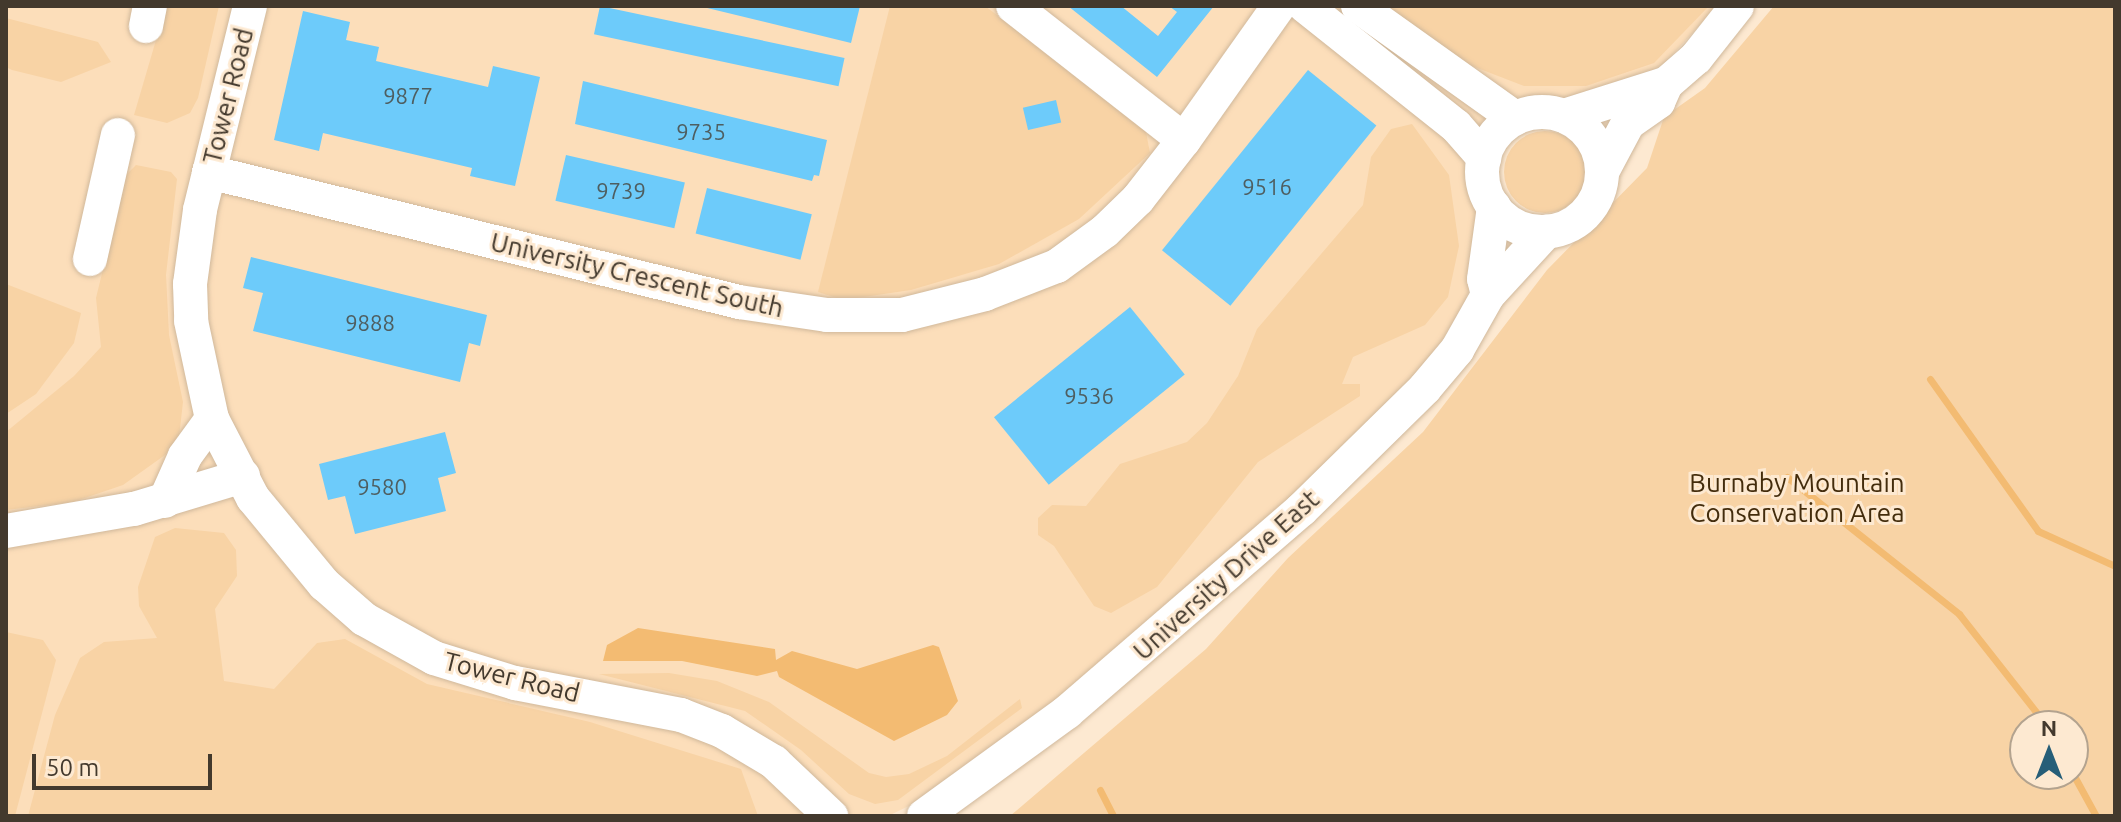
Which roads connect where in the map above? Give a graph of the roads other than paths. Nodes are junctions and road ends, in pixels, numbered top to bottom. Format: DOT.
graph roads {
  1 [pos="250,6"];
  2 [pos="1013,6"];
  3 [pos="1279,6"];
  4 [pos="1305,6"];
  5 [pos="1358,6"];
  6 [pos="1737,6"];
  7 [pos="1666,84"];
  8 [pos="1564,116"];
  9 [pos="1515,118"];
  10 [pos="118,135"];
  11 [pos="1184,140"];
  12 [pos="1484,158"];
  13 [pos="1603,170"];
  14 [pos="209,172"];
  15 [pos="1494,207"];
  16 [pos="1546,232"];
  17 [pos="90,259"];
  18 [pos="1488,295"];
  19 [pos="212,419"];
  20 [pos="243,476"];
  21 [pos="165,501"];
  22 [pos="6,531"];
  23 [pos="806,802"];
  24 [pos="831,816"];
  25 [pos="924,816"];
  1 -- 14 [label="street, Tower Road"];
  2 -- 11 [label="street"];
  3 -- 11 [label="street, University Crescent South"];
  4 -- 12 [label="street"];
  5 -- 9 [label="street"];
  6 -- 7 [label="street"];
  7 -- 8 [label="street"];
  7 -- 13 [label="street"];
  8 -- 9 [label="street"];
  8 -- 13 [label="street"];
  9 -- 12 [label="street"];
  10 -- 17 [label="street"];
  11 -- 14 [label="street, University Crescent South"];
  12 -- 15 [label="street"];
  13 -- 16 [label="street"];
  14 -- 19 [label="street, Tower Road"];
  15 -- 16 [label="street"];
  15 -- 18 [label="street"];
  16 -- 18 [label="street, University Drive East"];
  18 -- 25 [label="street, University Drive East"];
  19 -- 20 [label="street, Tower Road"];
  19 -- 21 [label="street"];
  20 -- 21 [label="street"];
  20 -- 23 [label="street, Tower Road"];
  21 -- 22 [label="street"];
  23 -- 24 [label="street, Tower Road"];
}
